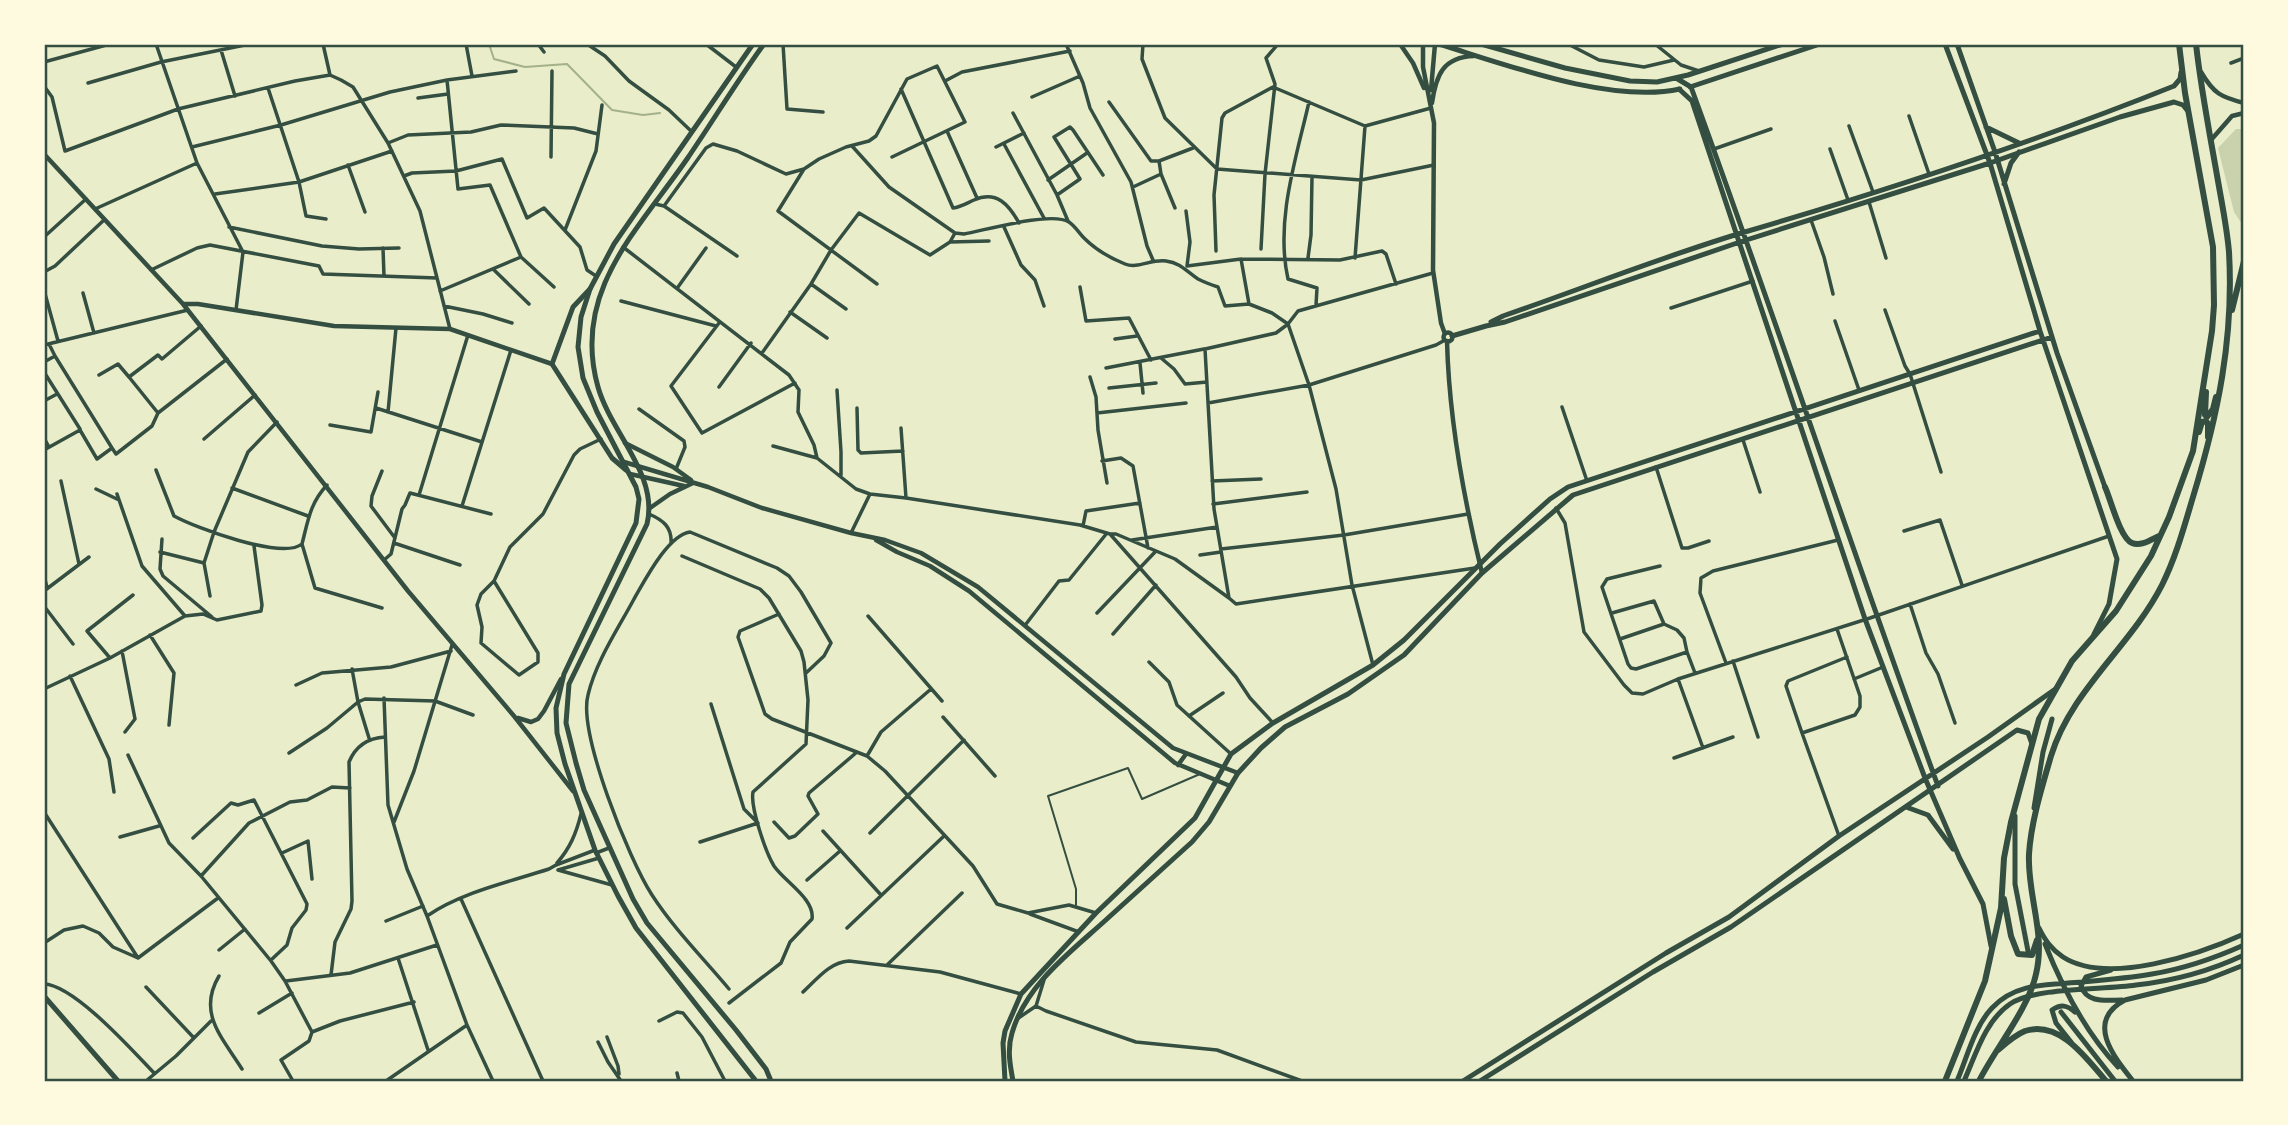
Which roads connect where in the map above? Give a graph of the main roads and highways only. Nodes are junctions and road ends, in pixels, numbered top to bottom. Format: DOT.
graph roads {
  1 [pos="753,44"];
  2 [pos="764,44"];
  3 [pos="1437,44"];
  4 [pos="1481,44"];
  5 [pos="1783,44"];
  6 [pos="1820,44"];
  7 [pos="1945,44"];
  8 [pos="1956,44"];
  9 [pos="2179,44"];
  10 [pos="2196,44"];
  11 [pos="2182,70"];
  12 [pos="1699,71"];
  13 [pos="1676,78"];
  14 [pos="1686,87"];
  15 [pos="2189,113"];
  16 [pos="1986,127"];
  17 [pos="2019,144"];
  18 [pos="1995,152"];
  19 [pos="2019,152"];
  20 [pos="1987,155"];
  21 [pos="1997,160"];
  22 [pos="1990,163"];
  23 [pos="2004,184"];
  24 [pos="1745,233"];
  25 [pos="1737,235"];
  26 [pos="1748,240"];
  27 [pos="1740,242"];
  28 [pos="2244,261"];
  29 [pos="590,289"];
  30 [pos="2229,324"];
  31 [pos="1486,326"];
  32 [pos="2040,331"];
  33 [pos="1452,336"];
  34 [pos="2052,337"];
  35 [pos="2043,340"];
  36 [pos="2205,381"];
  37 [pos="2221,386"];
  38 [pos="1805,408"];
  39 [pos="1797,411"];
  40 [pos="1809,416"];
  41 [pos="1800,419"];
  42 [pos="2193,451"];
  43 [pos="2206,455"];
  44 [pos="629,473"];
  45 [pos="2105,487"];
  46 [pos="2161,535"];
  47 [pos="2093,637"];
  48 [pos="2054,690"];
  49 [pos="2052,719"];
  50 [pos="2032,744"];
  51 [pos="1933,773"];
  52 [pos="1925,778"];
  53 [pos="1938,786"];
  54 [pos="1931,791"];
  55 [pos="2015,806"];
  56 [pos="1906,807"];
  57 [pos="2032,830"];
  58 [pos="1960,859"];
  59 [pos="2003,891"];
  60 [pos="2039,928"];
  61 [pos="2244,934"];
  62 [pos="2244,945"];
  63 [pos="2028,951"];
  64 [pos="1992,952"];
  65 [pos="2244,955"];
  66 [pos="2244,965"];
  67 [pos="2118,968"];
  68 [pos="44,996"];
  69 [pos="2125,1000"];
  70 [pos="2062,1012"];
  71 [pos="2078,1014"];
  72 [pos="2073,1044"];
  73 [pos="1993,1054"];
  74 [pos="118,1081"];
  75 [pos="756,1081"];
  76 [pos="771,1081"];
  77 [pos="1005,1081"];
  78 [pos="1013,1081"];
  79 [pos="1463,1081"];
  80 [pos="1480,1081"];
  81 [pos="1945,1081"];
  82 [pos="1957,1081"];
  83 [pos="1964,1081"];
  84 [pos="1979,1081"];
  85 [pos="2106,1081"];
  86 [pos="2115,1081"];
  87 [pos="2132,1081"];
  1 -- 29 [label="main road"];
  2 -- 76 [label="main road"];
  3 -- 14 [label="main road"];
  4 -- 13 [label="main road"];
  5 -- 12 [label="main road"];
  6 -- 14 [label="main road"];
  7 -- 20 [label="main road"];
  8 -- 16 [label="main road"];
  9 -- 11 [label="highway"];
  10 -- 30 [label="highway"];
  11 -- 15 [label="highway"];
  11 -- 17 [label="main road"];
  12 -- 13 [label="main road"];
  12 -- 14 [label="main road"];
  13 -- 14 [label="main road"];
  14 -- 24 [label="main road"];
  14 -- 25 [label="main road"];
  15 -- 19 [label="main road"];
  15 -- 36 [label="highway"];
  16 -- 17 [label="main road"];
  16 -- 18 [label="main road"];
  17 -- 18 [label="main road"];
  18 -- 20 [label="main road"];
  18 -- 21 [label="main road"];
  19 -- 21 [label="main road"];
  19 -- 23 [label="main road"];
  20 -- 22 [label="main road"];
  20 -- 24 [label="main road"];
  21 -- 22 [label="main road"];
  21 -- 23 [label="main road"];
  22 -- 26 [label="main road"];
  22 -- 32 [label="main road"];
  23 -- 34 [label="main road"];
  24 -- 25 [label="main road"];
  24 -- 26 [label="main road"];
  25 -- 27 [label="main road"];
  25 -- 31 [label="main road"];
  26 -- 27 [label="main road"];
  26 -- 38 [label="main road"];
  27 -- 31 [label="main road"];
  27 -- 39 [label="main road"];
  28 -- 30 [label="highway"];
  29 -- 44 [label="main road"];
  29 -- 44 [label="main road"];
  30 -- 37 [label="highway"];
  31 -- 33 [label="main road"];
  32 -- 35 [label="main road"];
  32 -- 38 [label="main road"];
  34 -- 35 [label="main road"];
  34 -- 45 [label="main road"];
  35 -- 40 [label="main road"];
  35 -- 47 [label="main road"];
  36 -- 37 [label="highway"];
  36 -- 42 [label="highway"];
  37 -- 43 [label="highway"];
  38 -- 39 [label="main road"];
  38 -- 40 [label="main road"];
  39 -- 41 [label="main road"];
  39 -- 77 [label="main road"];
  40 -- 41 [label="main road"];
  40 -- 51 [label="main road"];
  41 -- 52 [label="main road"];
  41 -- 78 [label="main road"];
  42 -- 43 [label="highway"];
  42 -- 46 [label="highway"];
  43 -- 57 [label="highway"];
  44 -- 75 [label="main road"];
  45 -- 46 [label="highway"];
  46 -- 47 [label="highway"];
  47 -- 48 [label="highway"];
  48 -- 50 [label="highway"];
  48 -- 51 [label="main road"];
  49 -- 57 [label="main road"];
  50 -- 53 [label="main road"];
  50 -- 55 [label="highway"];
  51 -- 52 [label="main road"];
  51 -- 53 [label="main road"];
  52 -- 54 [label="main road"];
  52 -- 79 [label="main road"];
  53 -- 54 [label="main road"];
  54 -- 56 [label="main road"];
  54 -- 58 [label="main road"];
  55 -- 59 [label="highway"];
  55 -- 63 [label="main road"];
  56 -- 58 [label="main road"];
  56 -- 80 [label="main road"];
  57 -- 60 [label="highway"];
  58 -- 64 [label="main road"];
  59 -- 60 [label="highway"];
  59 -- 64 [label="highway"];
  60 -- 67 [label="main road"];
  60 -- 71 [label="main road"];
  60 -- 73 [label="highway"];
  61 -- 67 [label="main road"];
  62 -- 82 [label="main road"];
  64 -- 81 [label="highway"];
  65 -- 83 [label="main road"];
  66 -- 69 [label="main road"];
  67 -- 69 [label="main road"];
  68 -- 74 [label="main road"];
  69 -- 87 [label="main road"];
  70 -- 86 [label="main road"];
  71 -- 72 [label="main road"];
  71 -- 87 [label="main road"];
  72 -- 73 [label="highway"];
  72 -- 85 [label="highway"];
  73 -- 84 [label="highway"];
}
